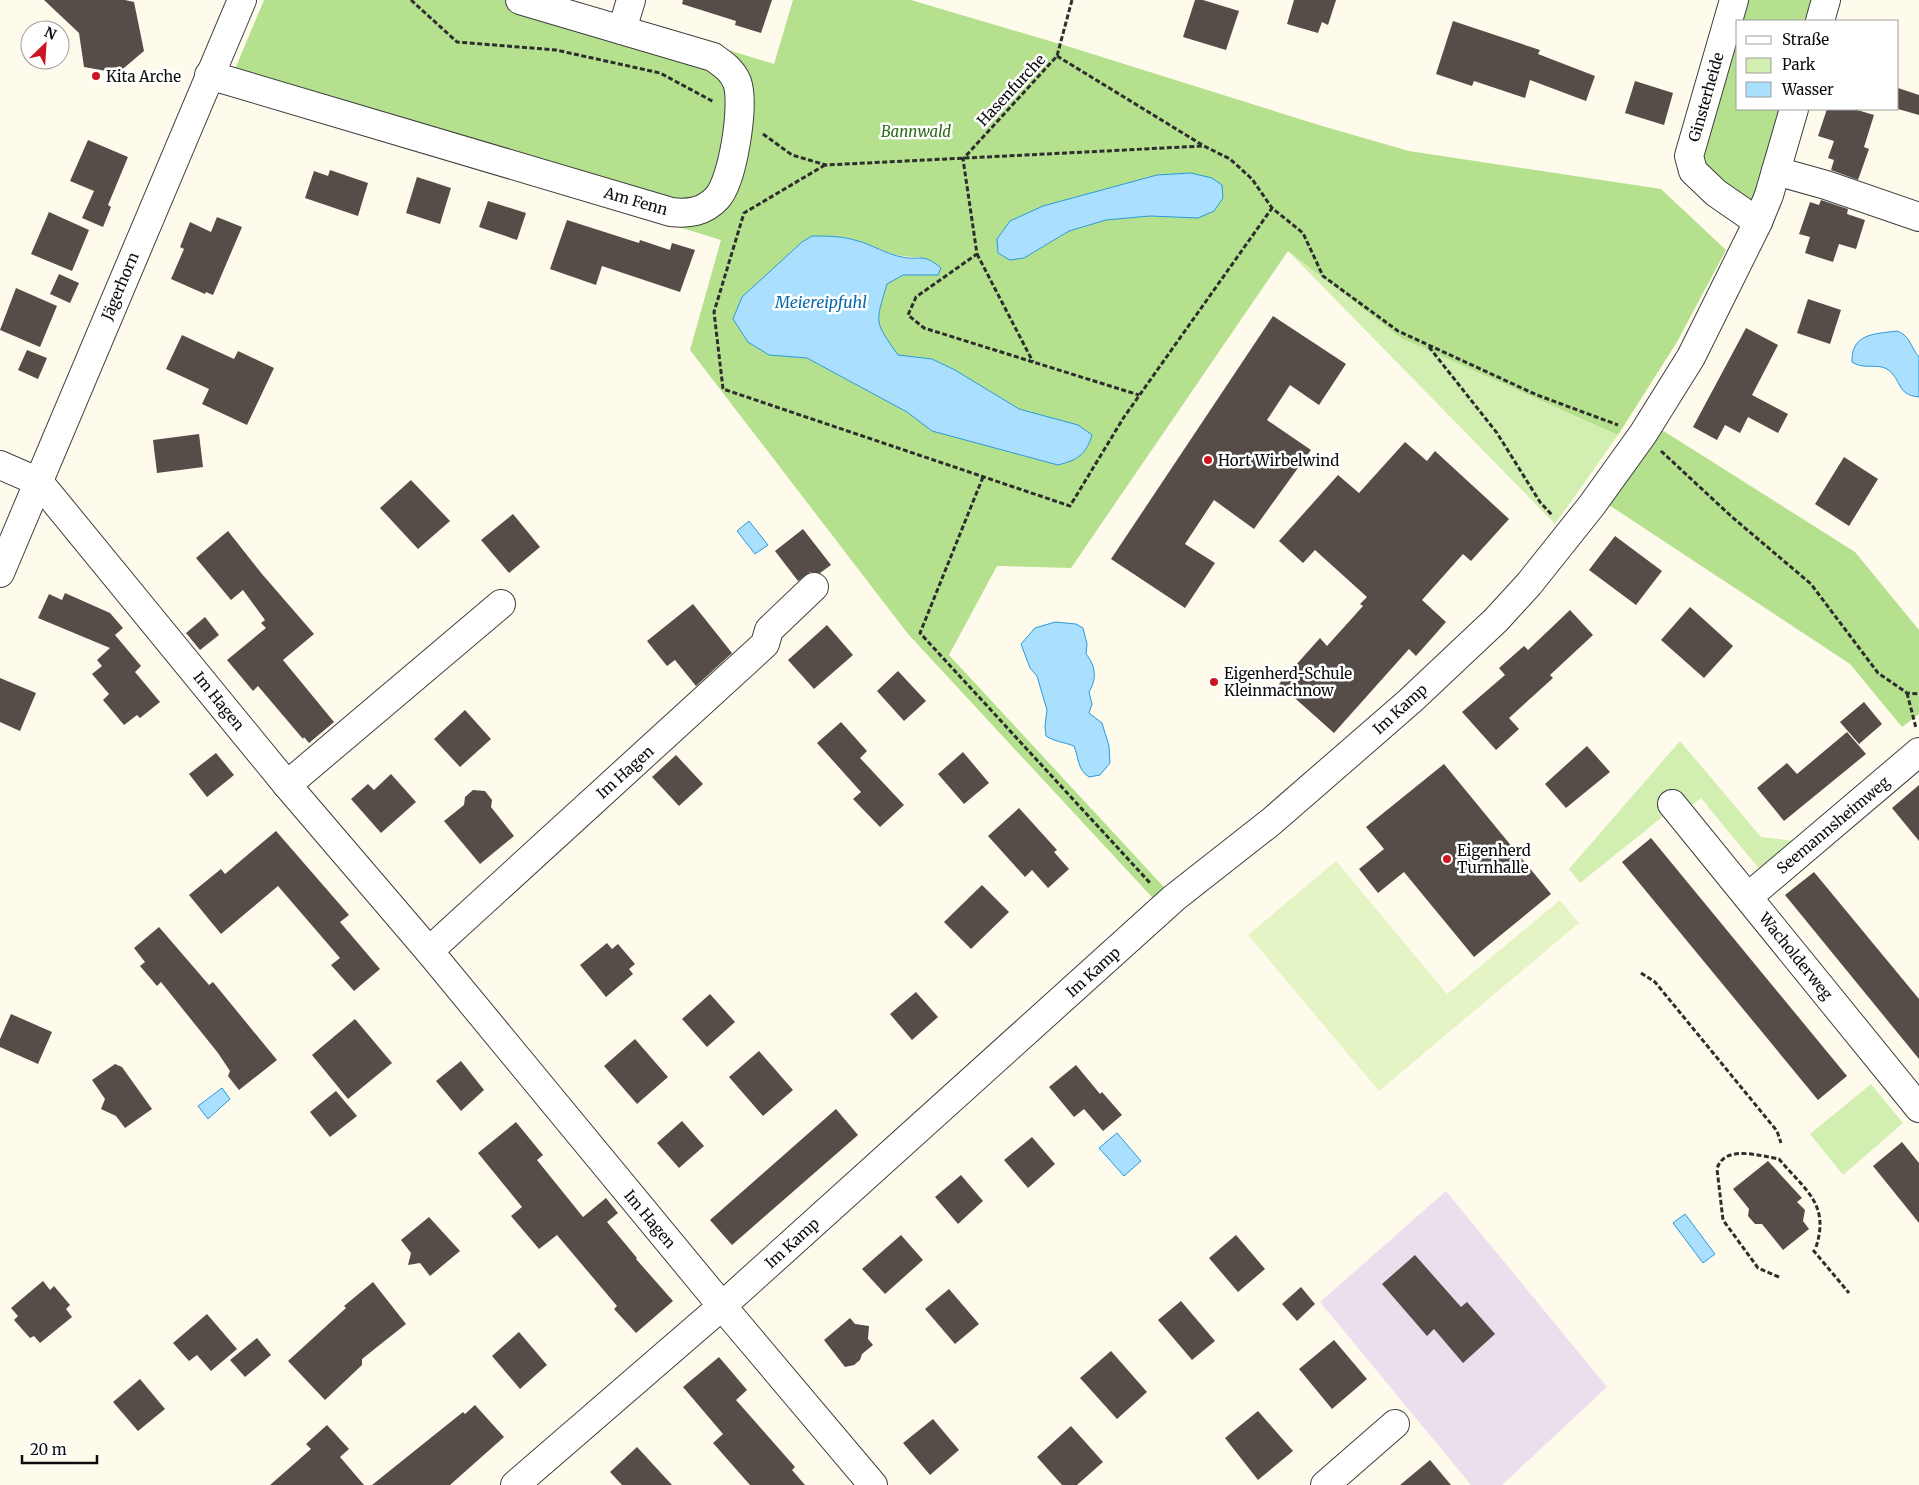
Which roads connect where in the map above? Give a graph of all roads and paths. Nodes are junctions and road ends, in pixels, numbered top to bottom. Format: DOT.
graph roads {
  1 [pos="242,0"];
  2 [pos="411,0"];
  3 [pos="520,0"];
  4 [pos="631,0"];
  5 [pos="1072,0"];
  6 [pos="1734,0"];
  7 [pos="1826,0"];
  8 [pos="1820,20"];
  9 [pos="622,30"];
  10 [pos="1057,56"];
  11 [pos="209,75"];
  12 [pos="1794,110"];
  13 [pos="740,116"];
  14 [pos="1204,146"];
  15 [pos="963,159"];
  16 [pos="826,165"];
  17 [pos="1776,171"];
  18 [pos="1272,208"];
  19 [pos="1919,217"];
  20 [pos="1758,222"];
  21 [pos="977,254"];
  22 [pos="1429,346"];
  23 [pos="1033,362"];
  24 [pos="1139,395"];
  25 [pos="1643,434"];
  26 [pos="0,465"];
  27 [pos="983,477"];
  28 [pos="40,482"];
  29 [pos="1570,535"];
  30 [pos="0,573"];
  31 [pos="814,587"];
  32 [pos="501,604"];
  33 [pos="1907,693"];
  34 [pos="1919,694"];
  35 [pos="1918,741"];
  36 [pos="287,785"];
  37 [pos="1672,804"];
  38 [pos="1748,898"];
  39 [pos="1169,903"];
  40 [pos="429,951"];
  41 [pos="1641,972"];
  42 [pos="1919,1108"];
  43 [pos="1781,1143"];
  44 [pos="1779,1277"];
  45 [pos="1849,1293"];
  46 [pos="722,1306"];
  47 [pos="1395,1424"];
  48 [pos="515,1485"];
  49 [pos="874,1485"];
  50 [pos="1325,1485"];
  1 -- 11 [label="street, Jägerhorn"];
  2 -- 13 [label="path"];
  3 -- 9 [label="street, Am Fenn"];
  4 -- 9 [label="street"];
  5 -- 10 [label="path, Hasenfurche"];
  6 -- 20 [label="street, Ginsterheide"];
  7 -- 8 [label="street"];
  9 -- 13 [label="street, Am Fenn"];
  10 -- 14 [label="path"];
  10 -- 15 [label="path, Hasenfurche"];
  11 -- 13 [label="street, Am Fenn"];
  11 -- 28 [label="street, Jägerhorn"];
  12 -- 17 [label="street"];
  13 -- 16 [label="path"];
  14 -- 15 [label="path"];
  14 -- 18 [label="path"];
  15 -- 16 [label="path"];
  15 -- 21 [label="path"];
  16 -- 27 [label="path"];
  17 -- 19 [label="street"];
  17 -- 20 [label="street"];
  18 -- 22 [label="path"];
  18 -- 24 [label="path"];
  20 -- 25 [label="street"];
  21 -- 23 [label="path"];
  21 -- 23 [label="path"];
  22 -- 25 [label="path"];
  22 -- 29 [label="path"];
  23 -- 24 [label="path"];
  24 -- 27 [label="path"];
  25 -- 29 [label="street, Im Kamp"];
  25 -- 33 [label="path"];
  26 -- 28 [label="street, Im Hagen"];
  27 -- 39 [label="path"];
  28 -- 30 [label="street, Jägerhorn"];
  28 -- 36 [label="street, Im Hagen"];
  29 -- 39 [label="street, Im Kamp"];
  31 -- 40 [label="street, Im Hagen"];
  32 -- 36 [label="street"];
  33 -- 34 [label="path"];
  33 -- 35 [label="path"];
  35 -- 38 [label="street, Seemannsheimweg"];
  36 -- 40 [label="street, Im Hagen"];
  37 -- 38 [label="street, Wacholderweg"];
  38 -- 42 [label="street, Wacholderweg"];
  39 -- 46 [label="street, Im Kamp"];
  40 -- 46 [label="street, Im Hagen"];
  41 -- 43 [label="path"];
  44 -- 45 [label="path"];
  46 -- 48 [label="street, Im Kamp"];
  46 -- 49 [label="street, Im Hagen"];
  47 -- 50 [label="street"];
}
